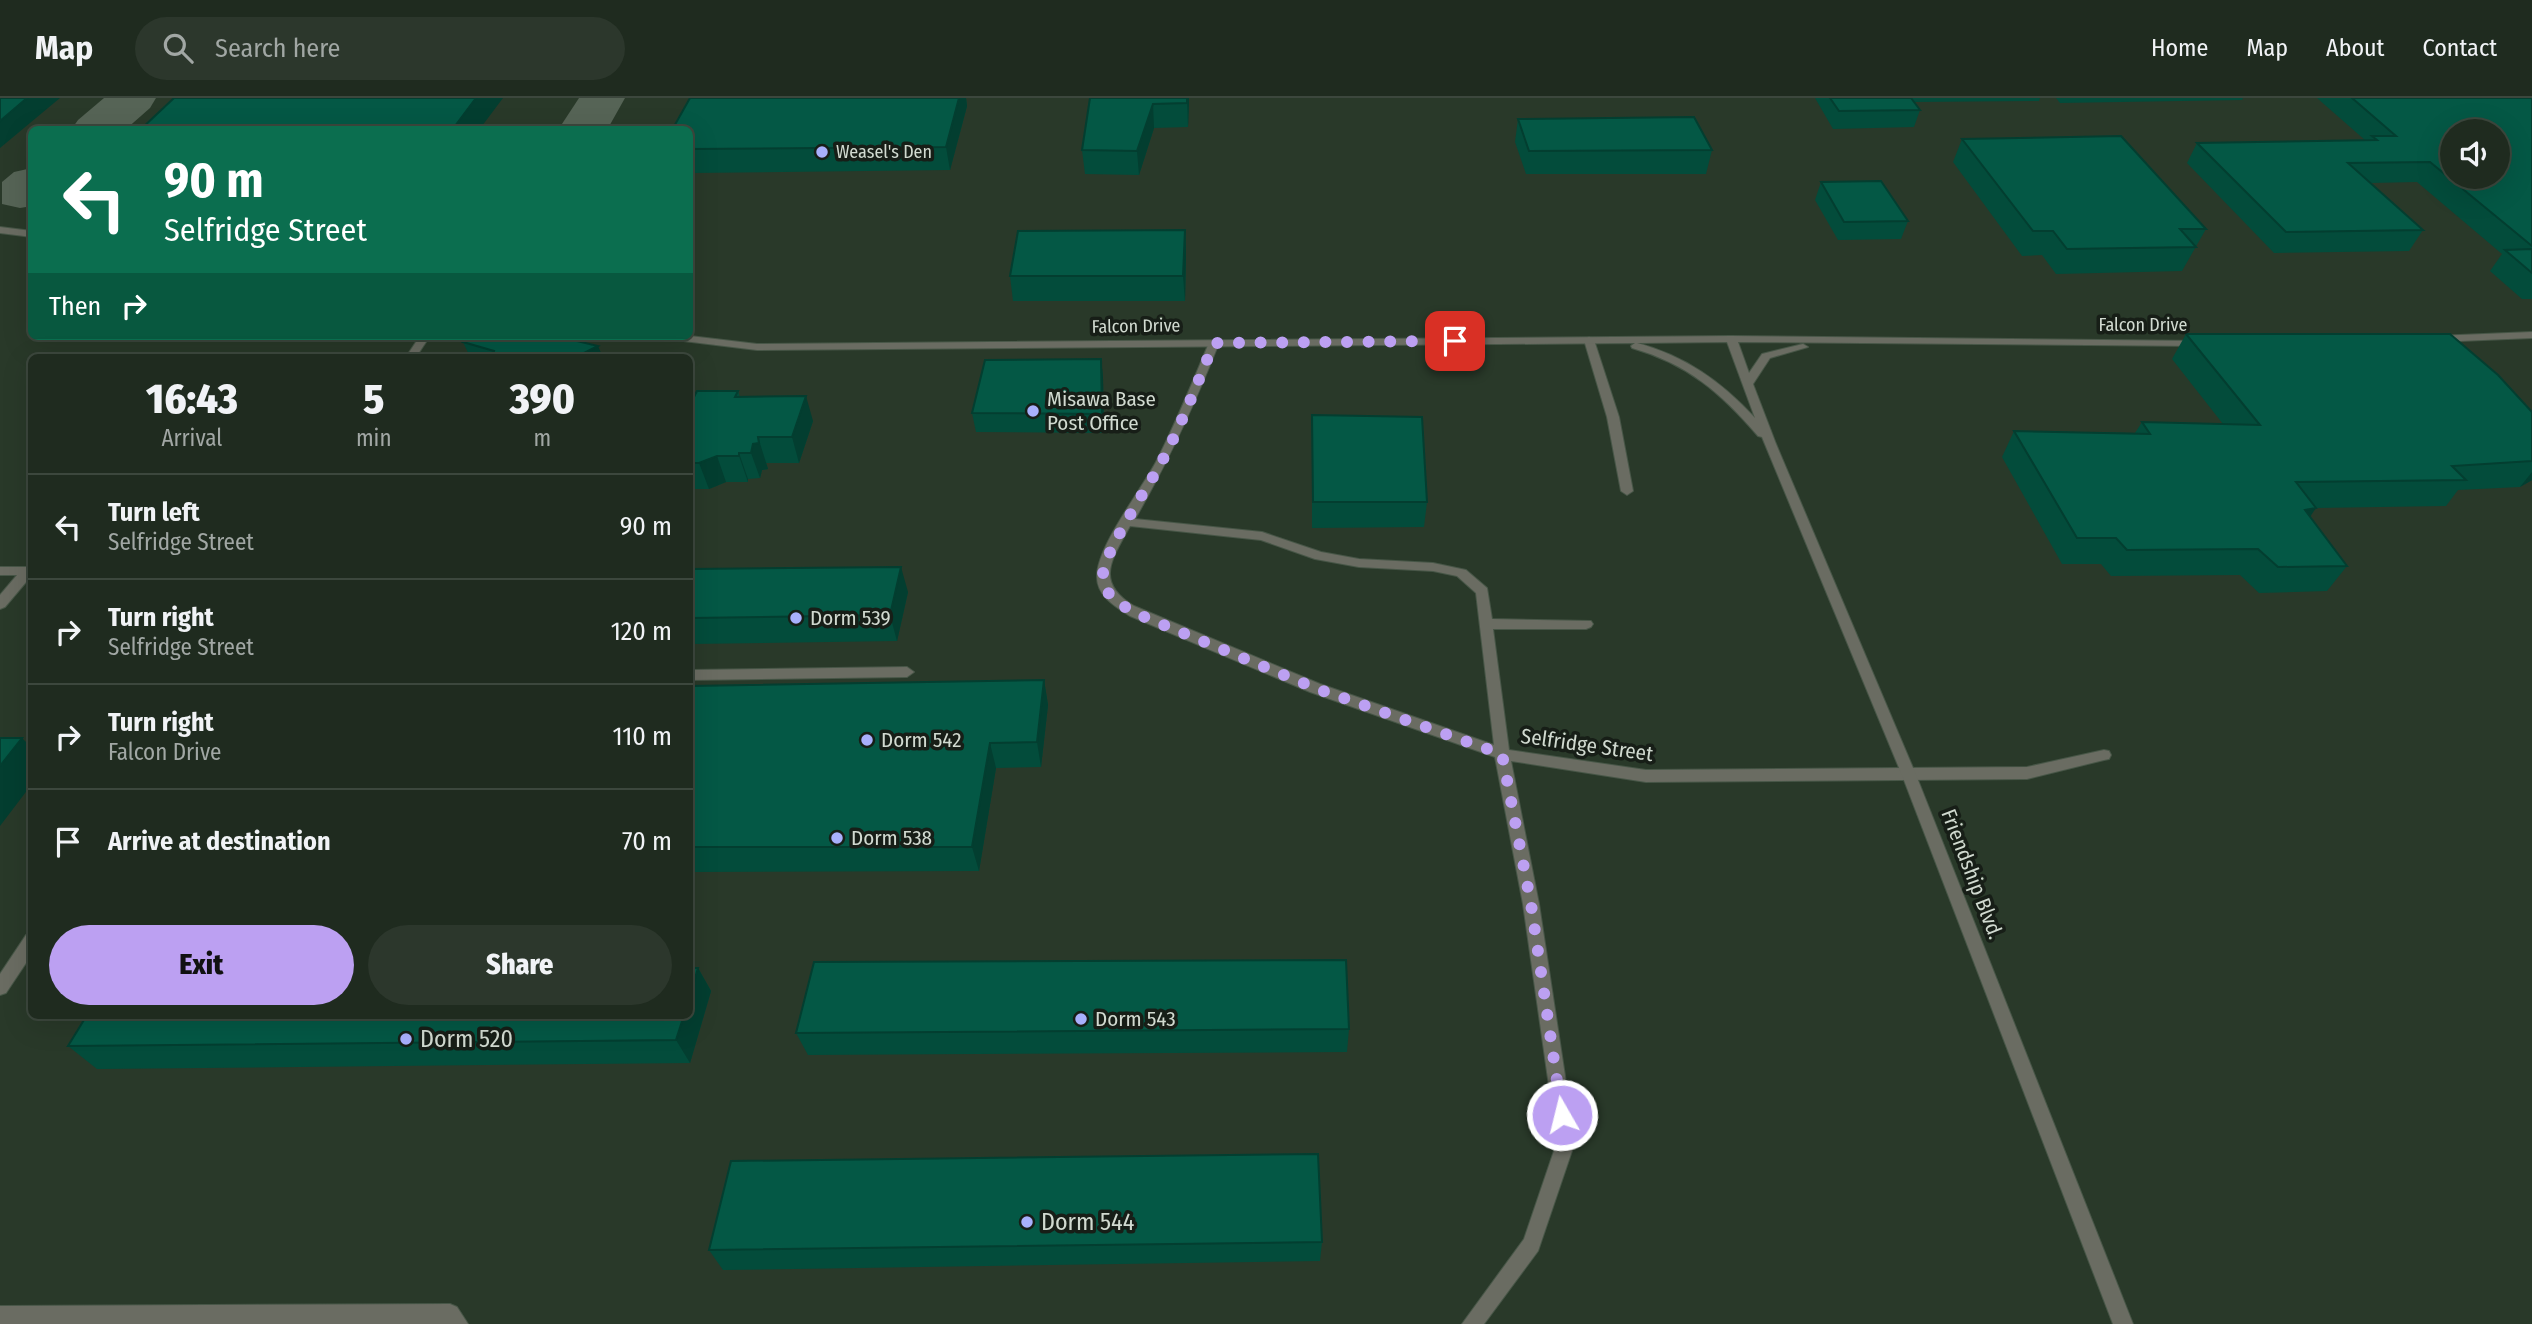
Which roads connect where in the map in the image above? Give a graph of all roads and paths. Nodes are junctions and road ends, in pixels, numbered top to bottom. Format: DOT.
graph roads {
  1 [pos="0,230"];
  2 [pos="28,234"];
  3 [pos="2532,335"];
  4 [pos="693,339"];
  5 [pos="1731,339"];
  6 [pos="2418,339"];
  7 [pos="1589,340"];
  8 [pos="1608,340"];
  9 [pos="1838,341"];
  10 [pos="2208,342"];
  11 [pos="1214,343"];
  12 [pos="1749,382"];
  13 [pos="1770,443"];
  14 [pos="1627,491"];
  15 [pos="1129,522"];
  16 [pos="0,571"];
  17 [pos="28,571"];
  18 [pos="28,573"];
  19 [pos="0,604"];
  20 [pos="1486,624"];
  21 [pos="1586,624"];
  22 [pos="907,672"];
  23 [pos="693,675"];
  24 [pos="1502,754"];
  25 [pos="2104,755"];
  26 [pos="1909,775"];
  27 [pos="28,946"];
  28 [pos="0,988"];
  29 [pos="0,1317"];
  30 [pos="458,1324"];
  31 [pos="1472,1324"];
  32 [pos="2123,1324"];
  1 -- 2 [label="street"];
  3 -- 6 [label="street"];
  4 -- 11 [label="street, Falcon Drive"];
  5 -- 8 [label="street, Falcon Drive"];
  5 -- 9 [label="street, Falcon Drive"];
  5 -- 12 [label="street, Friendship Blvd."];
  7 -- 8 [label="street, Falcon Drive"];
  7 -- 11 [label="street, Falcon Drive"];
  7 -- 14 [label="street"];
  8 -- 13 [label="street, Friendship Blvd."];
  9 -- 10 [label="street, Falcon Drive"];
  9 -- 12 [label="street"];
  11 -- 15 [label="street, Selfridge Street"];
  12 -- 13 [label="street, Friendship Blvd."];
  13 -- 26 [label="street, Friendship Blvd."];
  15 -- 20 [label="street"];
  15 -- 24 [label="street, Selfridge Street"];
  16 -- 17 [label="street"];
  18 -- 19 [label="street"];
  20 -- 21 [label="street"];
  20 -- 24 [label="street"];
  22 -- 23 [label="street"];
  24 -- 26 [label="street, Selfridge Street"];
  24 -- 31 [label="street"];
  25 -- 26 [label="street, Selfridge Street"];
  26 -- 32 [label="street, Friendship Blvd."];
  27 -- 28 [label="street"];
  29 -- 30 [label="street"];
}
